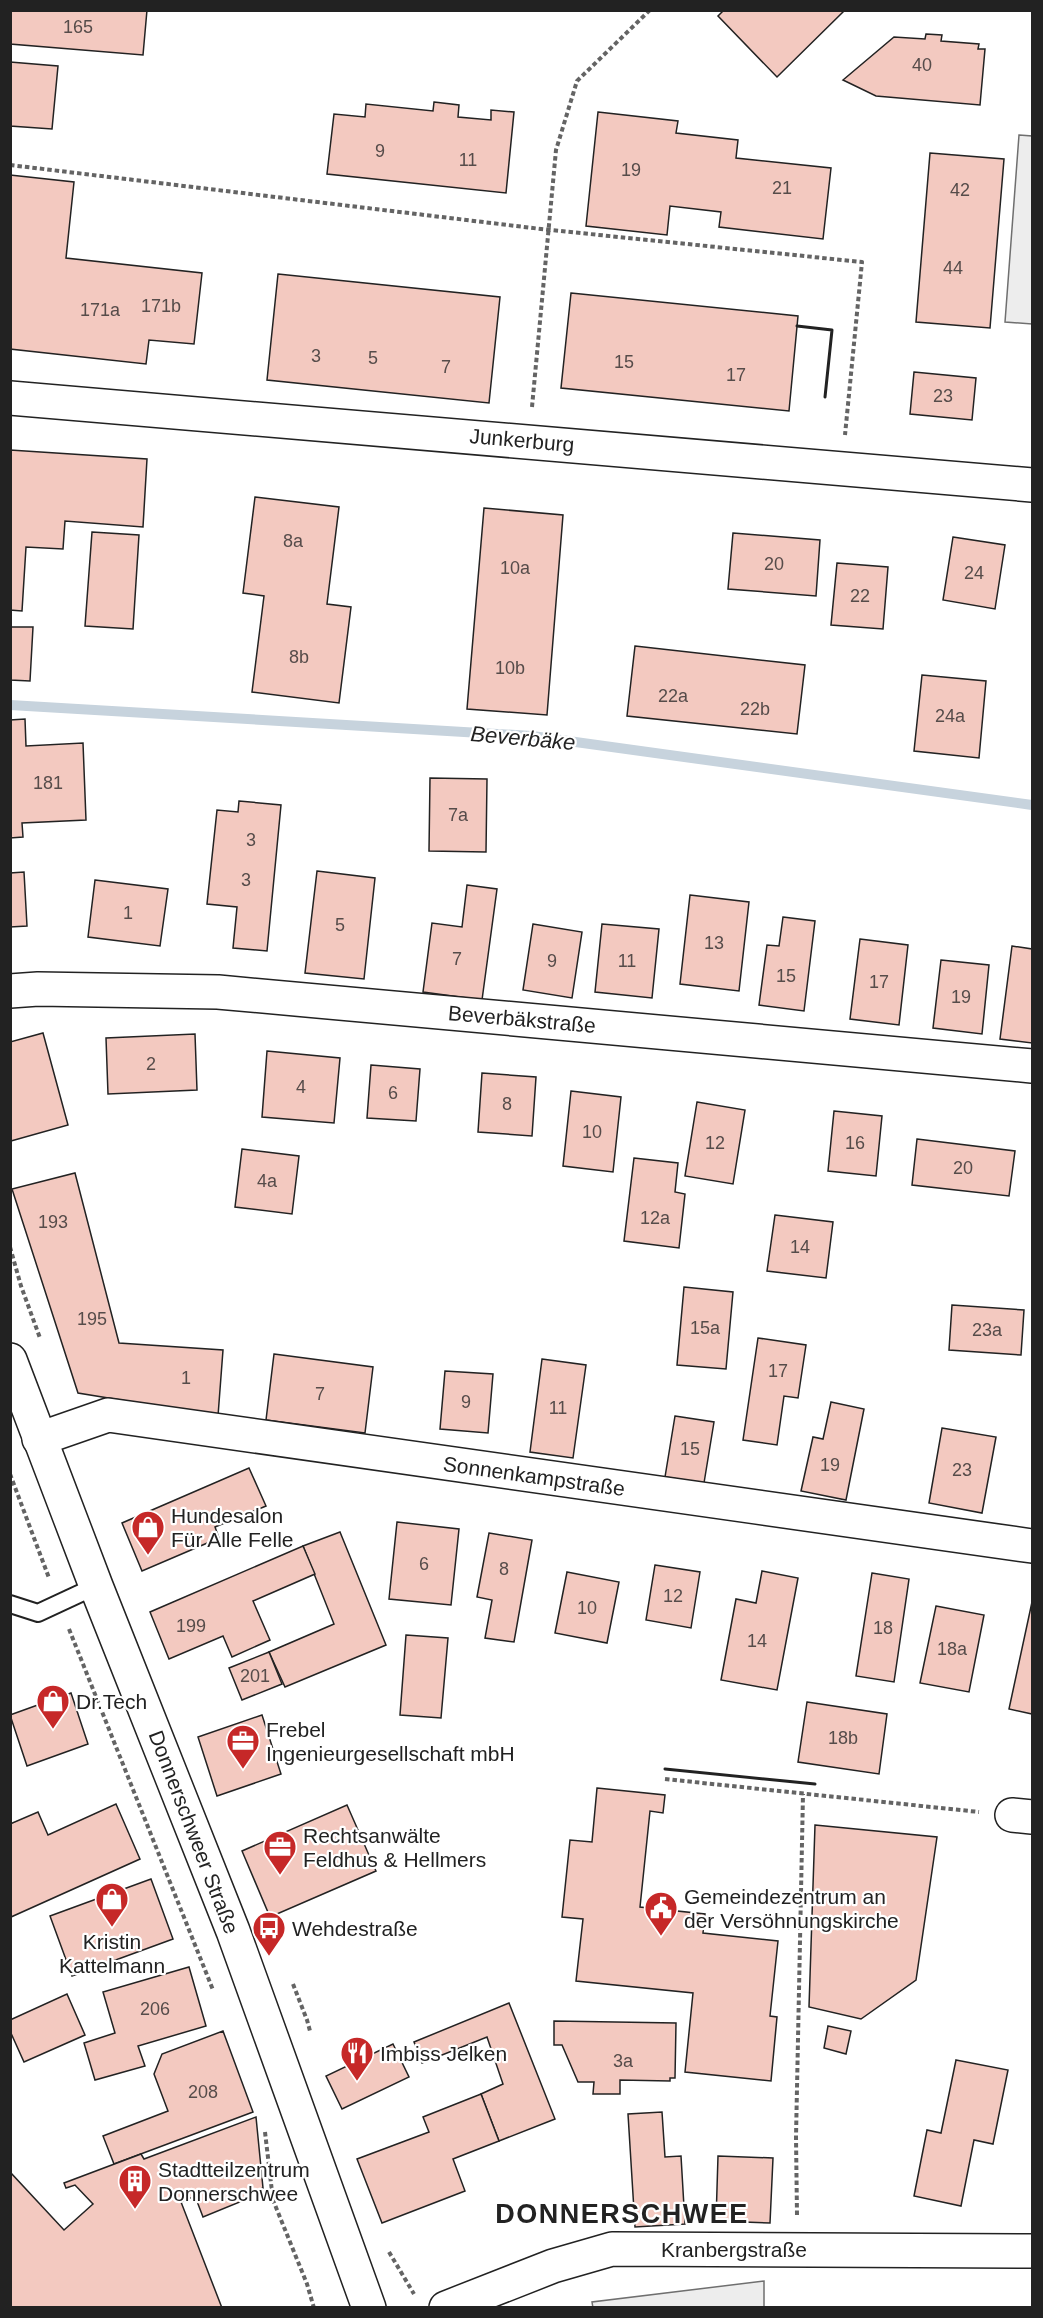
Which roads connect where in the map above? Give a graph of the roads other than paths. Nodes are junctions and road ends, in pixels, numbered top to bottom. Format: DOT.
graph roads {
  1 [pos="10,398"];
  2 [pos="1032,485"];
  3 [pos="10,991"];
  4 [pos="1032,1066"];
  5 [pos="10,1360"];
  6 [pos="39,1439"];
  7 [pos="1032,1546"];
  8 [pos="96,1586"];
  9 [pos="10,1604"];
  10 [pos="1032,2251"];
  11 [pos="369,2307"];
  12 [pos="446,2307"];
  1 -- 2 [label="street, Junkerburg"];
  3 -- 4 [label="street, Beverbäkstraße"];
  5 -- 6 [label="street, Donnerschweer Straße"];
  6 -- 7 [label="street, Sonnenkampstraße"];
  6 -- 8 [label="street, Donnerschweer Straße"];
  8 -- 9 [label="lane"];
  8 -- 11 [label="street, Donnerschweer Straße"];
  10 -- 12 [label="street, Kranbergstraße"];
}
